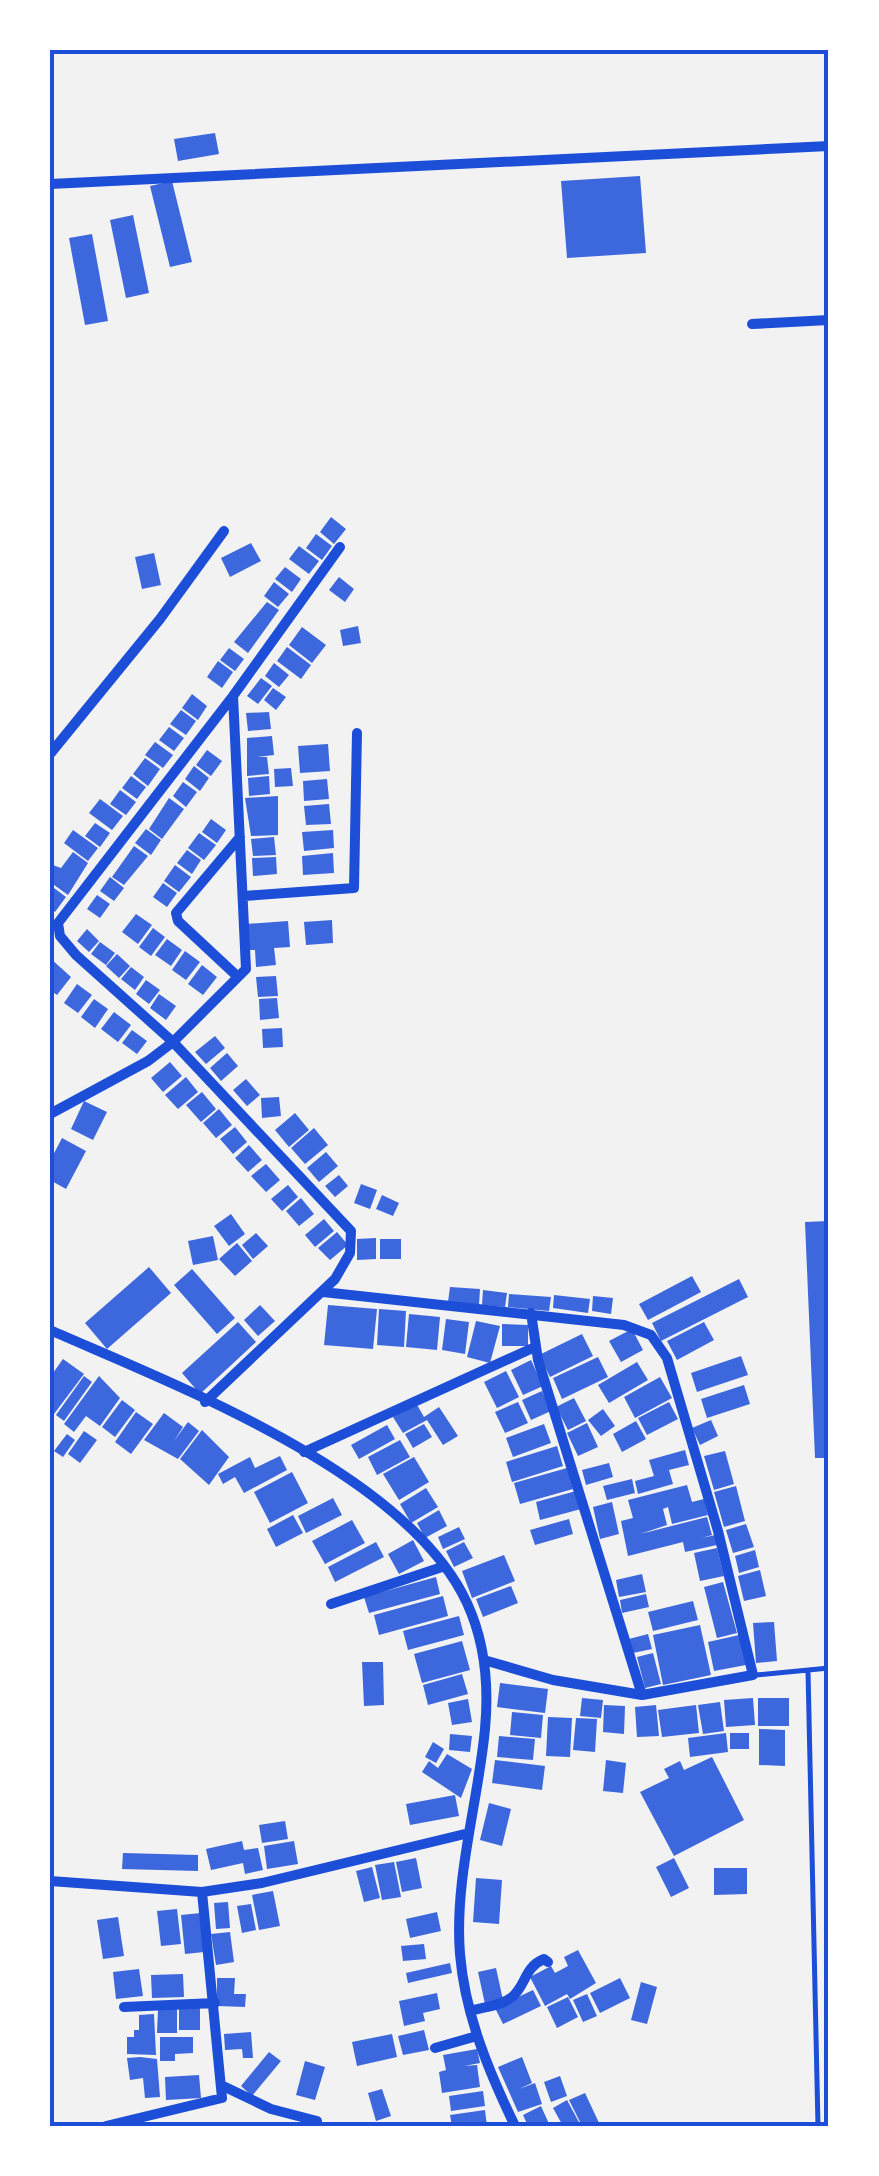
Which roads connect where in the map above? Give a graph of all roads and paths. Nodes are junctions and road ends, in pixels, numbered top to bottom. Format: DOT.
graph roads {
  1 [pos="829,146"];
  2 [pos="50,184"];
  3 [pos="829,320"];
  4 [pos="752,324"];
  5 [pos="224,531"];
  6 [pos="340,547"];
  7 [pos="233,696"];
  8 [pos="357,734"];
  9 [pos="50,754"];
  10 [pos="240,836"];
  11 [pos="244,896"];
  12 [pos="237,976"];
  13 [pos="173,1042"];
  14 [pos="50,1114"];
  15 [pos="323,1292"];
  16 [pos="531,1313"];
  17 [pos="50,1330"];
  18 [pos="534,1347"];
  19 [pos="205,1402"];
  20 [pos="304,1452"];
  21 [pos="442,1567"];
  22 [pos="331,1604"];
  23 [pos="484,1660"];
  24 [pos="829,1668"];
  25 [pos="808,1670"];
  26 [pos="752,1675"];
  27 [pos="642,1695"];
  28 [pos="470,1832"];
  29 [pos="50,1881"];
  30 [pos="202,1892"];
  31 [pos="548,1962"];
  32 [pos="214,2003"];
  33 [pos="124,2007"];
  34 [pos="470,2012"];
  35 [pos="477,2036"];
  36 [pos="435,2048"];
  37 [pos="223,2086"];
  38 [pos="317,2122"];
  39 [pos="106,2126"];
  40 [pos="515,2126"];
  41 [pos="818,2126"];
  1 -- 2 [label="street"];
  3 -- 4 [label="street"];
  5 -- 9 [label="street"];
  6 -- 7 [label="street"];
  7 -- 10 [label="street"];
  7 -- 13 [label="street"];
  8 -- 11 [label="street"];
  10 -- 11 [label="street"];
  10 -- 12 [label="street"];
  11 -- 12 [label="street"];
  12 -- 13 [label="street"];
  13 -- 14 [label="street"];
  13 -- 15 [label="street"];
  15 -- 16 [label="street"];
  15 -- 19 [label="street"];
  16 -- 18 [label="street"];
  16 -- 26 [label="street"];
  17 -- 19 [label="street"];
  18 -- 20 [label="street"];
  18 -- 27 [label="street"];
  19 -- 20 [label="street"];
  20 -- 21 [label="street"];
  21 -- 22 [label="street"];
  21 -- 23 [label="street"];
  23 -- 27 [label="street"];
  23 -- 28 [label="street"];
  24 -- 25 [label="lane"];
  25 -- 26 [label="lane"];
  25 -- 41 [label="lane"];
  26 -- 27 [label="street"];
  28 -- 30 [label="street"];
  28 -- 34 [label="street"];
  29 -- 30 [label="street"];
  30 -- 32 [label="street"];
  31 -- 34 [label="street"];
  32 -- 33 [label="street"];
  32 -- 37 [label="street"];
  34 -- 35 [label="street"];
  35 -- 36 [label="street"];
  35 -- 40 [label="street"];
  37 -- 38 [label="street"];
  37 -- 39 [label="street"];
}
